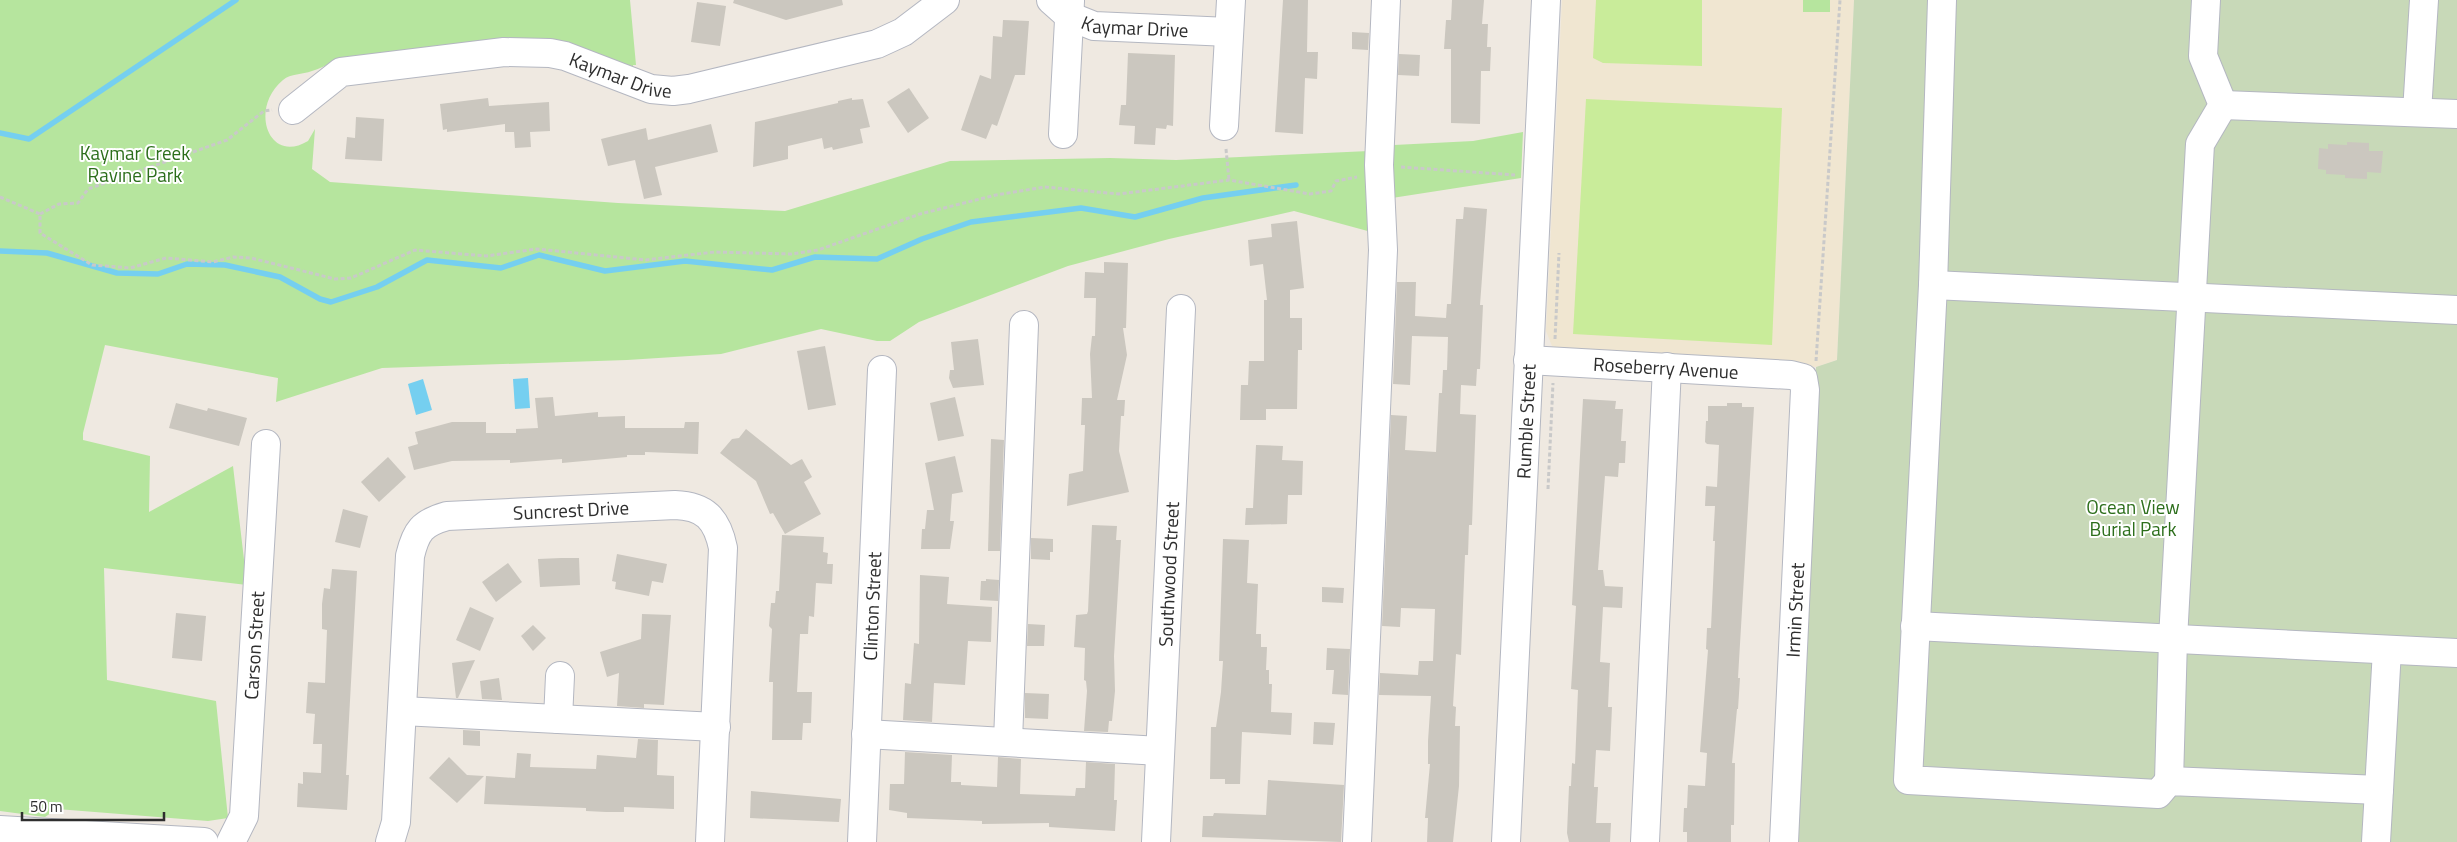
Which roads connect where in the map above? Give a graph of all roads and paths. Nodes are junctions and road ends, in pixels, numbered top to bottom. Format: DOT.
graph roads {
  1 [pos="945,0"];
  2 [pos="1231,0"];
  3 [pos="1386,0"];
  4 [pos="1546,0"];
  5 [pos="1840,0"];
  6 [pos="1942,0"];
  7 [pos="2206,0"];
  8 [pos="2424,0"];
  9 [pos="1063,5"];
  10 [pos="1229,32"];
  11 [pos="2223,105"];
  12 [pos="293,110"];
  13 [pos="2417,112"];
  14 [pos="2457,114"];
  15 [pos="1224,126"];
  16 [pos="1063,134"];
  17 [pos="1379,165"];
  18 [pos="1538,177"];
  19 [pos="1229,180"];
  20 [pos="0,197"];
  21 [pos="40,214"];
  22 [pos="1933,285"];
  23 [pos="2192,297"];
  24 [pos="1181,309"];
  25 [pos="2457,310"];
  26 [pos="1024,325"];
  27 [pos="1528,360"];
  28 [pos="1668,367"];
  29 [pos="882,370"];
  30 [pos="1802,378"];
  31 [pos="266,444"];
  32 [pos="1915,626"];
  33 [pos="2173,638"];
  34 [pos="2387,650"];
  35 [pos="2457,653"];
  36 [pos="560,676"];
  37 [pos="402,711"];
  38 [pos="558,718"];
  39 [pos="716,727"];
  40 [pos="866,734"];
  41 [pos="1008,741"];
  42 [pos="1160,751"];
  43 [pos="2169,781"];
  44 [pos="2378,790"];
  45 [pos="0,830"];
  46 [pos="204,842"];
  47 [pos="231,842"];
  48 [pos="390,842"];
  49 [pos="710,842"];
  50 [pos="862,842"];
  51 [pos="1156,842"];
  52 [pos="1357,842"];
  53 [pos="1506,842"];
  54 [pos="1645,842"];
  55 [pos="1784,842"];
  56 [pos="2376,842"];
  1 -- 12 [label="street, Kaymar Drive"];
  2 -- 10 [label="street"];
  3 -- 17 [label="street"];
  4 -- 18 [label="street, Rumble Street"];
  5 -- 30 [label="path"];
  6 -- 22 [label="street"];
  7 -- 11 [label="street"];
  8 -- 13 [label="street"];
  9 -- 10 [label="street, Kaymar Drive"];
  9 -- 16 [label="street"];
  10 -- 15 [label="street"];
  11 -- 13 [label="street"];
  11 -- 23 [label="street"];
  12 -- 21 [label="path"];
  13 -- 14 [label="street"];
  15 -- 19 [label="path"];
  17 -- 18 [label="path"];
  17 -- 19 [label="path"];
  17 -- 52 [label="street"];
  18 -- 27 [label="street, Rumble Street"];
  19 -- 21 [label="path"];
  20 -- 21 [label="path"];
  22 -- 23 [label="street"];
  22 -- 32 [label="street"];
  23 -- 25 [label="street"];
  23 -- 33 [label="street"];
  24 -- 42 [label="street, Southwood Street"];
  26 -- 41 [label="street"];
  27 -- 28 [label="street, Roseberry Avenue"];
  27 -- 53 [label="street, Rumble Street"];
  28 -- 30 [label="street, Roseberry Avenue"];
  28 -- 54 [label="street"];
  29 -- 40 [label="street, Clinton Street"];
  30 -- 55 [label="street, Irmin Street"];
  31 -- 47 [label="street, Carson Street"];
  32 -- 33 [label="street"];
  32 -- 43 [label="street"];
  33 -- 34 [label="street"];
  33 -- 43 [label="street"];
  34 -- 35 [label="street"];
  34 -- 44 [label="street"];
  36 -- 38 [label="street"];
  37 -- 38 [label="street"];
  37 -- 39 [label="street, Suncrest Drive"];
  37 -- 48 [label="street, Suncrest Drive"];
  38 -- 39 [label="street"];
  39 -- 49 [label="street, Suncrest Drive"];
  40 -- 41 [label="street"];
  40 -- 50 [label="street, Clinton Street"];
  41 -- 42 [label="street"];
  42 -- 51 [label="street, Southwood Street"];
  43 -- 44 [label="street"];
  44 -- 56 [label="street"];
  45 -- 46 [label="street"];
}
